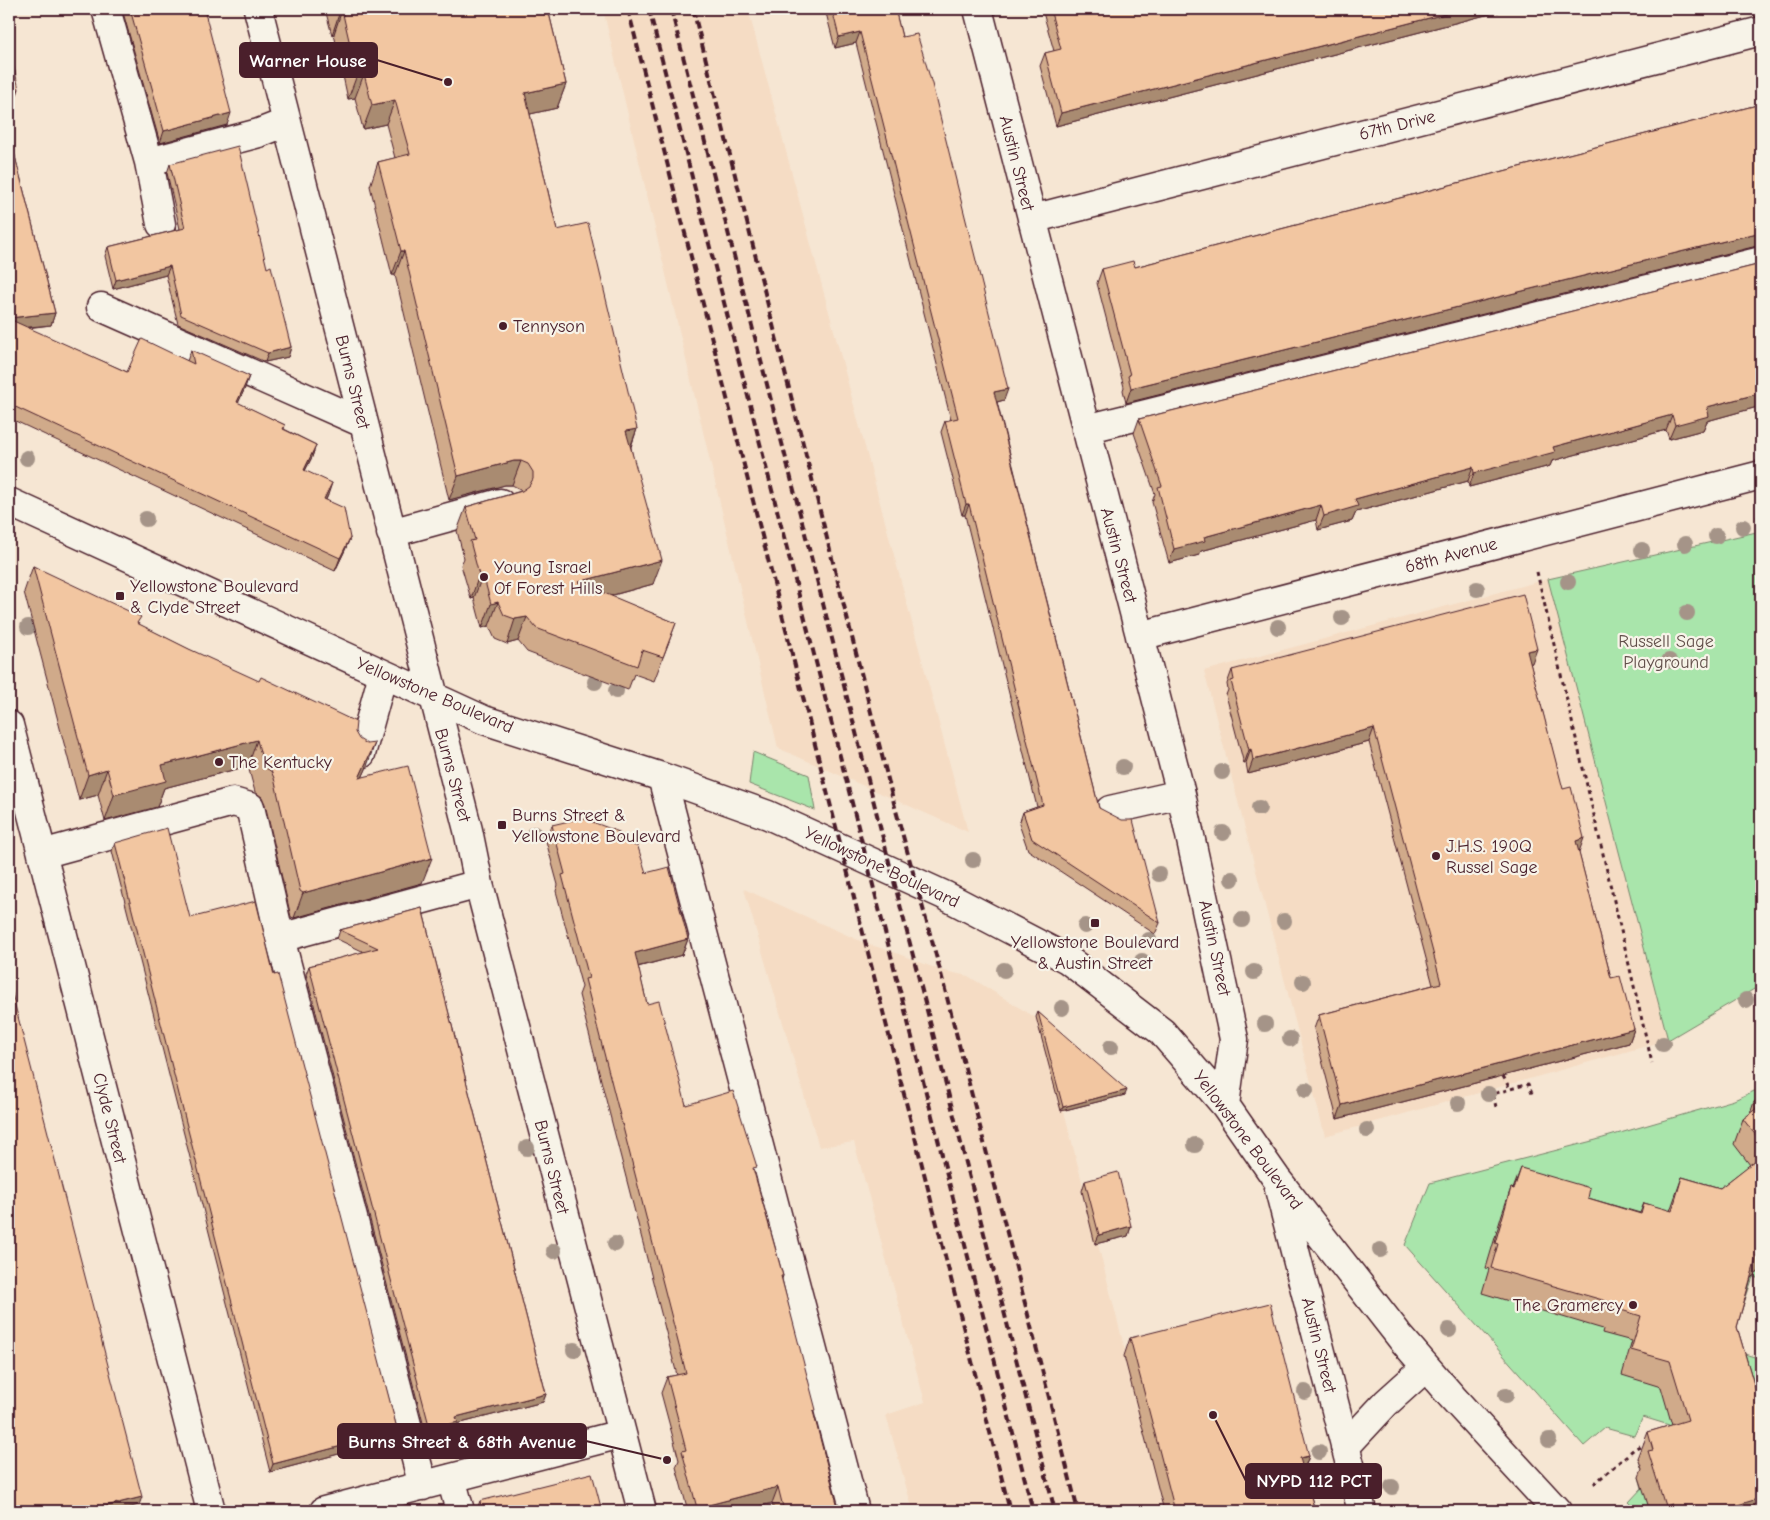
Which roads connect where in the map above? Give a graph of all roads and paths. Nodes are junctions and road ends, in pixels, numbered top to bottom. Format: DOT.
graph roads {
  1 [pos="106,9"];
  2 [pos="258,9"];
  3 [pos="978,9"];
  4 [pos="1761,31"];
  5 [pos="286,122"];
  6 [pos="149,162"];
  7 [pos="1032,219"];
  8 [pos="161,224"];
  9 [pos="1761,261"];
  10 [pos="101,307"];
  11 [pos="363,423"];
  12 [pos="1086,429"];
  13 [pos="1761,475"];
  14 [pos="509,500"];
  15 [pos="9,502"];
  16 [pos="1757,516"];
  17 [pos="1761,524"];
  18 [pos="391,533"];
  19 [pos="1537,572"];
  20 [pos="1140,636"];
  21 [pos="383,674"];
  22 [pos="434,698"];
  23 [pos="9,725"];
  24 [pos="361,754"];
  25 [pos="662,778"];
  26 [pos="1181,794"];
  27 [pos="1110,810"];
  28 [pos="42,854"];
  29 [pos="479,884"];
  30 [pos="280,938"];
  31 [pos="1652,1063"];
  32 [pos="1503,1076"];
  33 [pos="1510,1089"];
  34 [pos="1533,1096"];
  35 [pos="1225,1105"];
  36 [pos="1496,1107"];
  37 [pos="1276,1178"];
  38 [pos="1426,1367"];
  39 [pos="621,1434"];
  40 [pos="1650,1441"];
  41 [pos="1345,1447"];
  42 [pos="451,1478"];
  43 [pos="1594,1484"];
  44 [pos="422,1486"];
  45 [pos="211,1511"];
  46 [pos="324,1511"];
  47 [pos="460,1511"];
  48 [pos="642,1511"];
  49 [pos="855,1511"];
  50 [pos="1362,1511"];
  51 [pos="1556,1511"];
  1 -- 6 [label="street"];
  2 -- 5 [label="street, Burns Street"];
  3 -- 7 [label="street, Austin Street"];
  4 -- 7 [label="street, 67th Drive"];
  5 -- 6 [label="street"];
  5 -- 11 [label="street, Burns Street"];
  6 -- 8 [label="street"];
  7 -- 12 [label="street, Austin Street"];
  9 -- 12 [label="street"];
  10 -- 11 [label="street"];
  11 -- 18 [label="street, Burns Street"];
  12 -- 20 [label="street, Austin Street"];
  13 -- 20 [label="street, 68th Avenue"];
  14 -- 18 [label="street"];
  15 -- 21 [label="street, Yellowstone Boulevard"];
  16 -- 17 [label="path"];
  18 -- 22 [label="street, Burns Street"];
  19 -- 31 [label="path"];
  20 -- 26 [label="street, Austin Street"];
  21 -- 22 [label="street, Yellowstone Boulevard"];
  21 -- 24 [label="street"];
  22 -- 25 [label="street, Yellowstone Boulevard"];
  22 -- 29 [label="street, Burns Street"];
  23 -- 28 [label="street, Clyde Street"];
  25 -- 35 [label="street, Yellowstone Boulevard"];
  25 -- 49 [label="street"];
  26 -- 27 [label="street"];
  26 -- 35 [label="street, Austin Street"];
  28 -- 30 [label="street"];
  28 -- 45 [label="street, Clyde Street"];
  29 -- 30 [label="street"];
  29 -- 39 [label="street, Burns Street"];
  30 -- 44 [label="street"];
  32 -- 33 [label="path"];
  33 -- 34 [label="path"];
  33 -- 36 [label="path"];
  35 -- 37 [label="street, Yellowstone Boulevard"];
  37 -- 38 [label="street, Yellowstone Boulevard"];
  37 -- 41 [label="street, Austin Street"];
  38 -- 41 [label="street"];
  38 -- 51 [label="street, Yellowstone Boulevard"];
  39 -- 42 [label="street"];
  39 -- 48 [label="street, Burns Street"];
  40 -- 43 [label="path"];
  41 -- 50 [label="street, Austin Street"];
  42 -- 44 [label="street"];
  42 -- 47 [label="street"];
  44 -- 46 [label="street"];
}
